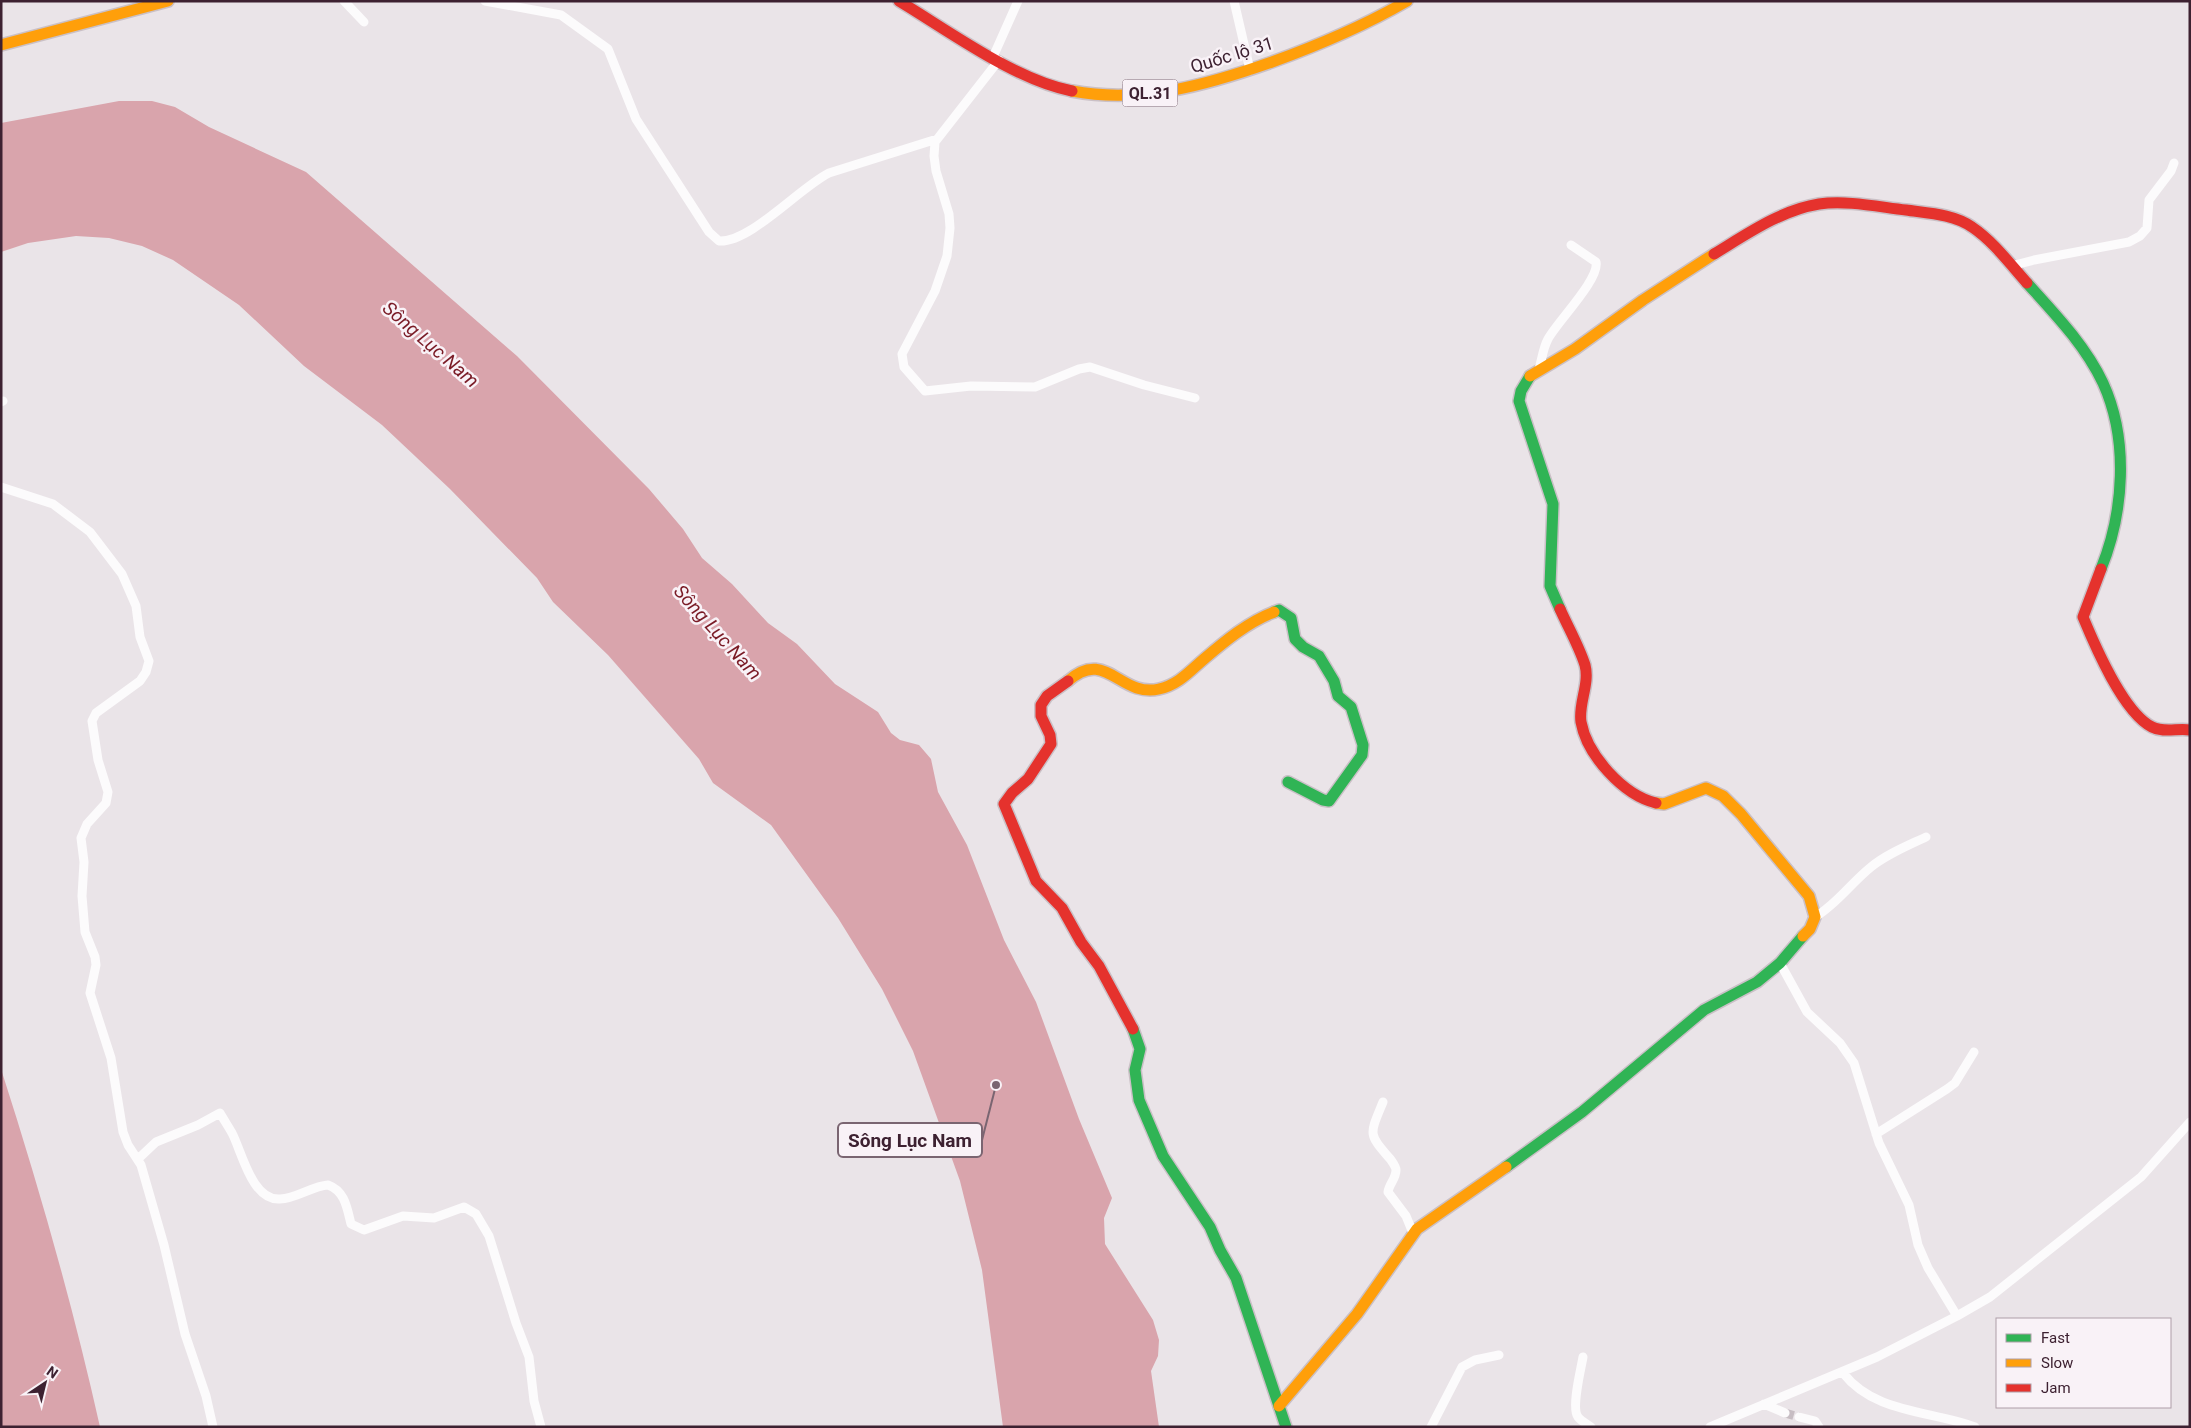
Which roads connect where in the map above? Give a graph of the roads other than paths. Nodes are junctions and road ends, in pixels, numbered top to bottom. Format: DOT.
graph roads {
  1 [pos="168,1"];
  2 [pos="344,1"];
  3 [pos="485,1"];
  4 [pos="899,1"];
  5 [pos="1018,1"];
  6 [pos="1234,1"];
  7 [pos="1407,1"];
  8 [pos="364,22"];
  9 [pos="1,45"];
  10 [pos="996,58"];
  11 [pos="1250,70"];
  12 [pos="937,139"];
  13 [pos="2174,163"];
  14 [pos="1571,245"];
  15 [pos="2011,266"];
  16 [pos="1539,369"];
  17 [pos="1195,398"];
  18 [pos="1,487"];
  19 [pos="2190,730"];
  20 [pos="1288,782"];
  21 [pos="1926,837"];
  22 [pos="1815,917"];
  23 [pos="1780,963"];
  24 [pos="1974,1052"];
  25 [pos="1383,1102"];
  26 [pos="2190,1122"];
  27 [pos="1876,1134"];
  28 [pos="138,1159"];
  29 [pos="1414,1233"];
  30 [pos="1958,1316"];
  31 [pos="1499,1355"];
  32 [pos="1583,1357"];
  33 [pos="1843,1373"];
  34 [pos="1764,1404"];
  35 [pos="1279,1406"];
  36 [pos="1785,1412"];
  37 [pos="1799,1417"];
  38 [pos="213,1427"];
  39 [pos="541,1427"];
  40 [pos="1286,1427"];
  41 [pos="1431,1427"];
  42 [pos="1591,1427"];
  43 [pos="1710,1427"];
  44 [pos="1819,1427"];
  45 [pos="1975,1427"];
  1 -- 9 [label="main road"];
  2 -- 8 [label="street"];
  3 -- 12 [label="street"];
  4 -- 10 [label="main road, Quốc lộ 31 / QL.31"];
  5 -- 10 [label="street"];
  6 -- 11 [label="street"];
  7 -- 11 [label="main road, Quốc lộ 31 / QL.31"];
  10 -- 11 [label="main road, Quốc lộ 31 / QL.31"];
  10 -- 12 [label="street"];
  12 -- 17 [label="street"];
  13 -- 15 [label="street"];
  14 -- 16 [label="street"];
  15 -- 16 [label="main road"];
  15 -- 19 [label="main road"];
  16 -- 22 [label="main road"];
  18 -- 28 [label="street"];
  20 -- 35 [label="main road"];
  21 -- 22 [label="street"];
  22 -- 23 [label="main road"];
  23 -- 27 [label="street"];
  23 -- 29 [label="main road"];
  24 -- 27 [label="street"];
  25 -- 29 [label="street"];
  26 -- 30 [label="street"];
  27 -- 30 [label="street"];
  28 -- 38 [label="street"];
  28 -- 39 [label="street"];
  29 -- 35 [label="main road"];
  30 -- 33 [label="street"];
  31 -- 41 [label="street"];
  32 -- 42 [label="street"];
  33 -- 34 [label="street"];
  33 -- 45 [label="street"];
  34 -- 36 [label="street"];
  34 -- 43 [label="street"];
  35 -- 40 [label="main road"];
  37 -- 44 [label="street"];
}
